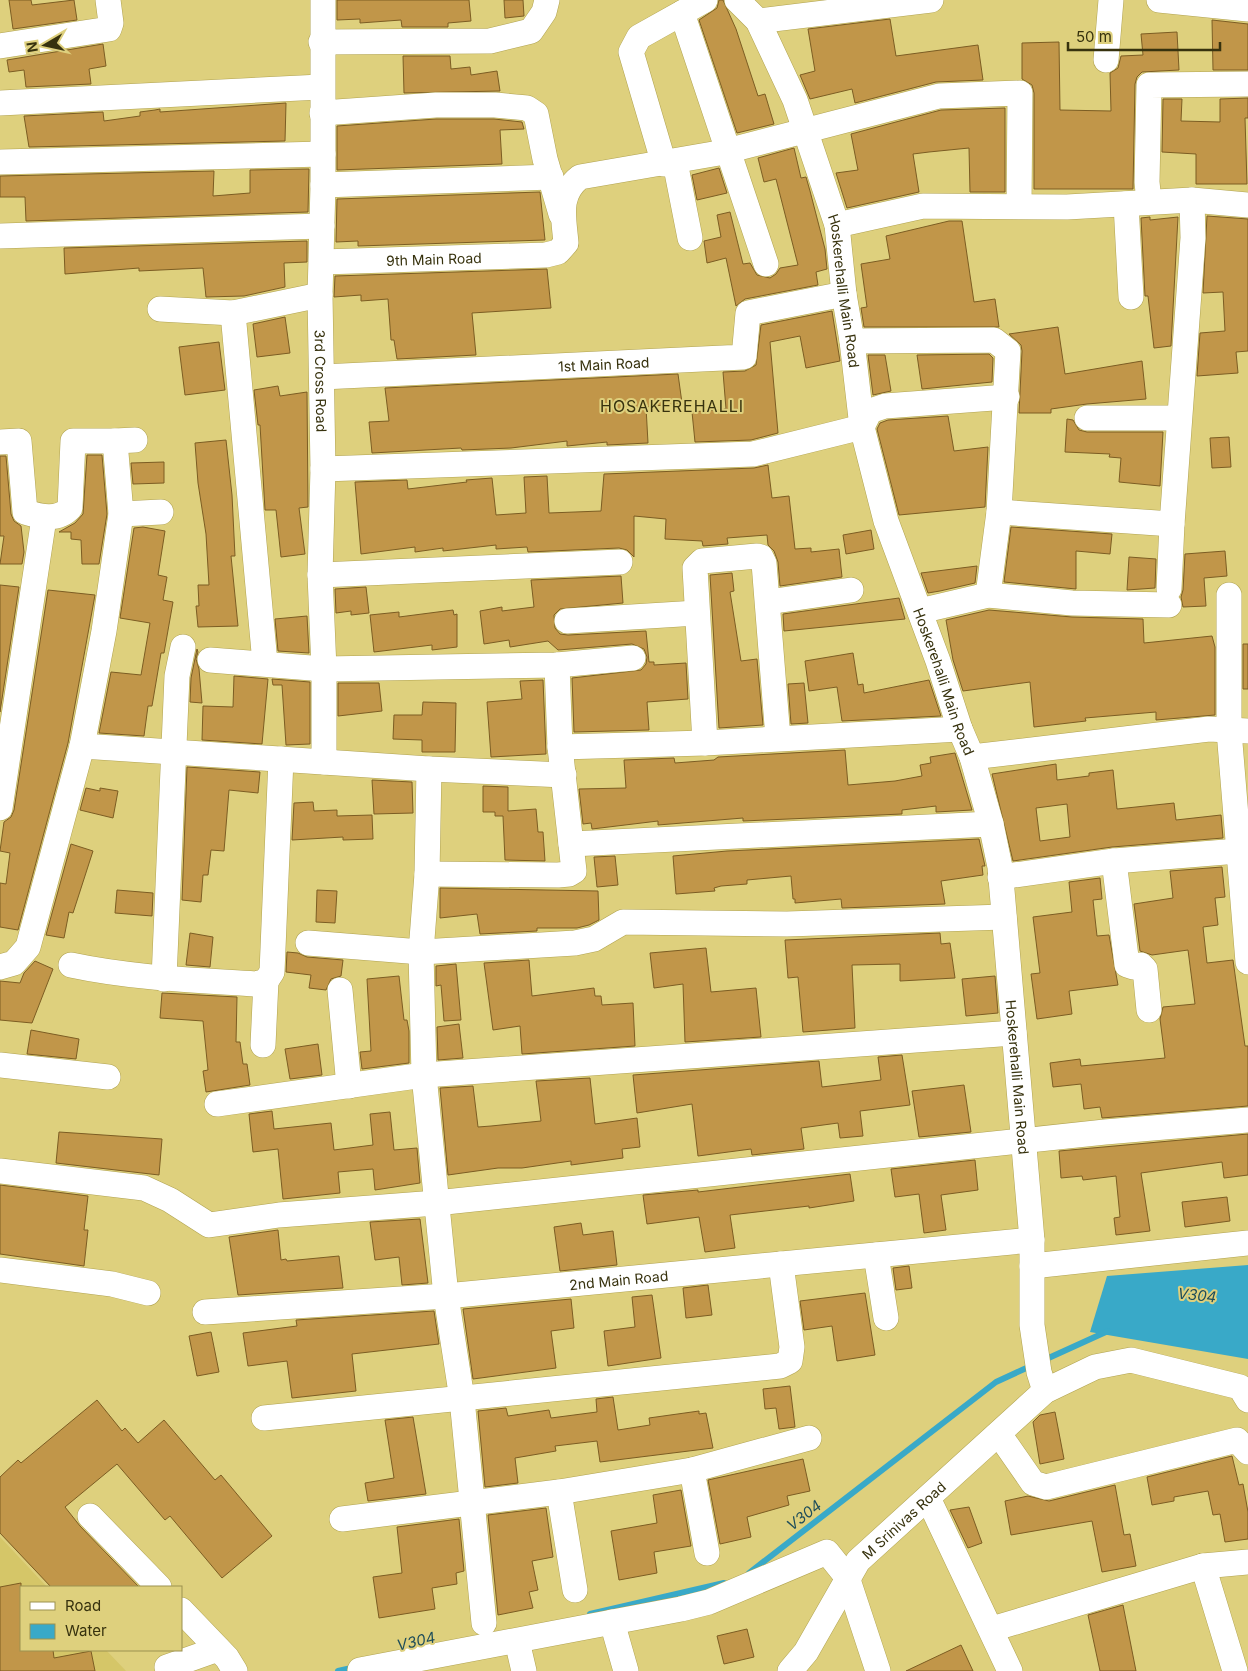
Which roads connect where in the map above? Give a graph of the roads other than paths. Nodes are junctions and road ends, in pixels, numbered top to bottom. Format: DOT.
graph roads {
  1 [pos="108,0"];
  2 [pos="323,0"];
  3 [pos="547,0"];
  4 [pos="705,0"];
  5 [pos="737,0"];
  6 [pos="931,0"];
  7 [pos="1111,0"];
  8 [pos="1159,0"];
  9 [pos="1248,9"];
  10 [pos="682,13"];
  11 [pos="758,21"];
  12 [pos="321,42"];
  13 [pos="0,46"];
  14 [pos="1106,60"];
  15 [pos="1248,84"];
  16 [pos="321,87"];
  17 [pos="0,103"];
  18 [pos="322,113"];
  19 [pos="805,129"];
  20 [pos="726,150"];
  21 [pos="323,154"];
  22 [pos="0,162"];
  23 [pos="669,163"];
  24 [pos="551,177"];
  25 [pos="323,185"];
  26 [pos="1192,200"];
  27 [pos="1138,203"];
  28 [pos="1248,205"];
  29 [pos="1019,206"];
  30 [pos="562,214"];
  31 [pos="838,225"];
  32 [pos="322,226"];
  33 [pos="0,236"];
  34 [pos="690,238"];
  35 [pos="322,262"];
  36 [pos="766,264"];
  37 [pos="844,294"];
  38 [pos="320,295"];
  39 [pos="1131,297"];
  40 [pos="160,309"];
  41 [pos="233,313"];
  42 [pos="852,341"];
  43 [pos="322,377"];
  44 [pos="1007,397"];
  45 [pos="1087,418"];
  46 [pos="1179,418"];
  47 [pos="862,427"];
  48 [pos="0,442"];
  49 [pos="323,469"];
  50 [pos="161,512"];
  51 [pos="999,512"];
  52 [pos="121,514"];
  53 [pos="44,518"];
  54 [pos="1172,524"];
  55 [pos="620,562"];
  56 [pos="320,575"];
  57 [pos="850,590"];
  58 [pos="1228,595"];
  59 [pos="988,596"];
  60 [pos="768,602"];
  61 [pos="920,611"];
  62 [pos="697,612"];
  63 [pos="567,621"];
  64 [pos="183,647"];
  65 [pos="633,658"];
  66 [pos="210,660"];
  67 [pos="265,663"];
  68 [pos="557,665"];
  69 [pos="324,669"];
  70 [pos="960,729"];
  71 [pos="1238,731"];
  72 [pos="778,738"];
  73 [pos="705,743"];
  74 [pos="82,746"];
  75 [pos="560,747"];
  76 [pos="175,752"];
  77 [pos="972,757"];
  78 [pos="281,759"];
  79 [pos="324,762"];
  80 [pos="429,769"];
  81 [pos="564,775"];
  82 [pos="0,808"];
  83 [pos="991,824"];
  84 [pos="571,844"];
  85 [pos="1238,851"];
  86 [pos="1114,861"];
  87 [pos="427,874"];
  88 [pos="1000,877"];
  89 [pos="1004,917"];
  90 [pos="308,944"];
  91 [pos="421,952"];
  92 [pos="1248,962"];
  93 [pos="71,965"];
  94 [pos="0,967"];
  95 [pos="164,979"];
  96 [pos="266,981"];
  97 [pos="340,990"];
  98 [pos="1149,1010"];
  99 [pos="1014,1033"];
  100 [pos="263,1045"];
  101 [pos="0,1066"];
  102 [pos="424,1075"];
  103 [pos="108,1077"];
  104 [pos="349,1086"];
  105 [pos="217,1104"];
  106 [pos="1248,1120"];
  107 [pos="1022,1142"];
  108 [pos="0,1171"];
  109 [pos="436,1204"];
  110 [pos="1032,1240"];
  111 [pos="1248,1243"];
  112 [pos="876,1256"];
  113 [pos="781,1264"];
  114 [pos="1032,1266"];
  115 [pos="0,1270"];
  116 [pos="148,1293"];
  117 [pos="446,1296"];
  118 [pos="205,1312"];
  119 [pos="886,1318"];
  120 [pos="1042,1381"];
  121 [pos="462,1399"];
  122 [pos="1248,1400"];
  123 [pos="264,1418"];
  124 [pos="999,1434"];
  125 [pos="809,1438"];
  126 [pos="1248,1452"];
  127 [pos="692,1470"];
  128 [pos="559,1492"];
  129 [pos="928,1498"];
  130 [pos="472,1502"];
  131 [pos="90,1516"];
  132 [pos="342,1519"];
  133 [pos="707,1554"];
  134 [pos="1248,1562"];
  135 [pos="1203,1566"];
  136 [pos="847,1577"];
  137 [pos="158,1586"];
  138 [pos="575,1590"];
  139 [pos="182,1611"];
  140 [pos="612,1622"];
  141 [pos="484,1623"];
  142 [pos="992,1629"];
  143 [pos="517,1641"];
  144 [pos="227,1659"];
  145 [pos="808,1662"];
  146 [pos="425,1665"];
  147 [pos="167,1667"];
  148 [pos="360,1670"];
  149 [pos="524,1671"];
  150 [pos="626,1671"];
  151 [pos="790,1671"];
  152 [pos="878,1671"];
  153 [pos="1010,1671"];
  154 [pos="1235,1671"];
  1 -- 13 [label="street"];
  2 -- 12 [label="street, 3rd Cross Road"];
  3 -- 12 [label="street"];
  4 -- 10 [label="street"];
  5 -- 11 [label="street, Hoskerehalli Main Road"];
  6 -- 11 [label="street"];
  7 -- 14 [label="street"];
  8 -- 9 [label="street"];
  10 -- 20 [label="street"];
  10 -- 23 [label="street"];
  11 -- 19 [label="street, Hoskerehalli Main Road"];
  12 -- 16 [label="street, 3rd Cross Road"];
  15 -- 27 [label="street"];
  16 -- 17 [label="street"];
  16 -- 18 [label="street, 3rd Cross Road"];
  18 -- 21 [label="street, 3rd Cross Road"];
  18 -- 24 [label="street"];
  19 -- 20 [label="street"];
  19 -- 29 [label="street"];
  19 -- 31 [label="street, Hoskerehalli Main Road"];
  20 -- 23 [label="street"];
  20 -- 36 [label="street"];
  21 -- 22 [label="street"];
  21 -- 25 [label="street, 3rd Cross Road"];
  23 -- 30 [label="street"];
  23 -- 34 [label="street"];
  24 -- 25 [label="street"];
  24 -- 30 [label="street"];
  25 -- 32 [label="street, 3rd Cross Road"];
  26 -- 27 [label="street"];
  26 -- 28 [label="street"];
  26 -- 46 [label="street"];
  27 -- 29 [label="street"];
  27 -- 39 [label="street"];
  29 -- 31 [label="street"];
  30 -- 35 [label="street, 9th Main Road"];
  31 -- 37 [label="street, Hoskerehalli Main Road"];
  32 -- 33 [label="street"];
  32 -- 35 [label="street, 3rd Cross Road"];
  35 -- 38 [label="street, 3rd Cross Road"];
  37 -- 42 [label="street, Hoskerehalli Main Road"];
  37 -- 43 [label="street, 1st Main Road"];
  38 -- 41 [label="street"];
  38 -- 43 [label="street, 3rd Cross Road"];
  40 -- 41 [label="street"];
  41 -- 67 [label="street"];
  42 -- 44 [label="street"];
  42 -- 47 [label="street, Hoskerehalli Main Road"];
  43 -- 49 [label="street, 3rd Cross Road"];
  44 -- 47 [label="street"];
  44 -- 51 [label="street"];
  45 -- 46 [label="street"];
  46 -- 54 [label="street"];
  47 -- 49 [label="street"];
  47 -- 61 [label="street, Hoskerehalli Main Road"];
  48 -- 53 [label="street"];
  49 -- 56 [label="street, 3rd Cross Road"];
  50 -- 52 [label="street"];
  51 -- 54 [label="street"];
  51 -- 59 [label="street"];
  52 -- 53 [label="street"];
  52 -- 74 [label="street"];
  53 -- 82 [label="street"];
  54 -- 59 [label="street"];
  55 -- 56 [label="street"];
  56 -- 69 [label="street, 3rd Cross Road"];
  57 -- 60 [label="street"];
  58 -- 71 [label="street"];
  59 -- 61 [label="street"];
  60 -- 62 [label="street"];
  60 -- 72 [label="street"];
  61 -- 70 [label="street, Hoskerehalli Main Road"];
  62 -- 63 [label="street"];
  62 -- 73 [label="street"];
  64 -- 76 [label="street"];
  65 -- 68 [label="street"];
  66 -- 67 [label="street"];
  67 -- 69 [label="street"];
  68 -- 69 [label="street"];
  68 -- 75 [label="street"];
  69 -- 79 [label="street, 3rd Cross Road"];
  70 -- 72 [label="street"];
  70 -- 77 [label="street, Hoskerehalli Main Road"];
  71 -- 77 [label="street"];
  71 -- 85 [label="street"];
  72 -- 73 [label="street"];
  73 -- 75 [label="street"];
  74 -- 76 [label="street"];
  74 -- 94 [label="street"];
  75 -- 81 [label="street"];
  76 -- 78 [label="street"];
  76 -- 95 [label="street"];
  77 -- 83 [label="street, Hoskerehalli Main Road"];
  78 -- 79 [label="street"];
  78 -- 96 [label="street"];
  79 -- 80 [label="street"];
  80 -- 81 [label="street"];
  80 -- 87 [label="street"];
  81 -- 84 [label="street"];
  83 -- 84 [label="street"];
  83 -- 88 [label="street, Hoskerehalli Main Road"];
  84 -- 87 [label="street"];
  85 -- 86 [label="street"];
  85 -- 92 [label="street"];
  86 -- 88 [label="street"];
  86 -- 98 [label="street"];
  87 -- 91 [label="street"];
  88 -- 89 [label="street, Hoskerehalli Main Road"];
  89 -- 91 [label="street"];
  89 -- 99 [label="street, Hoskerehalli Main Road"];
  90 -- 91 [label="street"];
  91 -- 102 [label="street"];
  93 -- 95 [label="street"];
  95 -- 96 [label="street"];
  96 -- 100 [label="street"];
  97 -- 104 [label="street"];
  99 -- 102 [label="street"];
  99 -- 107 [label="street, Hoskerehalli Main Road"];
  101 -- 103 [label="street"];
  102 -- 104 [label="street"];
  102 -- 109 [label="street"];
  104 -- 105 [label="street"];
  106 -- 107 [label="street"];
  107 -- 109 [label="street"];
  107 -- 110 [label="street, Hoskerehalli Main Road"];
  108 -- 109 [label="street"];
  109 -- 117 [label="street"];
  110 -- 112 [label="street, 2nd Main Road"];
  110 -- 114 [label="street, Hoskerehalli Main Road"];
  111 -- 114 [label="street"];
  112 -- 113 [label="street, 2nd Main Road"];
  112 -- 119 [label="street"];
  113 -- 117 [label="street, 2nd Main Road"];
  113 -- 121 [label="street"];
  114 -- 120 [label="street, Hoskerehalli Main Road"];
  115 -- 116 [label="street"];
  117 -- 118 [label="street, 2nd Main Road"];
  117 -- 121 [label="street"];
  120 -- 122 [label="street, M Srinivas Road"];
  120 -- 124 [label="street, M Srinivas Road"];
  121 -- 123 [label="street"];
  121 -- 130 [label="street"];
  124 -- 126 [label="street"];
  124 -- 129 [label="street, M Srinivas Road"];
  125 -- 127 [label="street"];
  127 -- 128 [label="street"];
  127 -- 133 [label="street"];
  128 -- 130 [label="street"];
  128 -- 138 [label="street"];
  129 -- 136 [label="street, M Srinivas Road"];
  129 -- 142 [label="street"];
  130 -- 132 [label="street"];
  130 -- 141 [label="street"];
  131 -- 137 [label="street"];
  134 -- 135 [label="street"];
  135 -- 142 [label="street"];
  135 -- 154 [label="street"];
  136 -- 140 [label="street"];
  136 -- 145 [label="street, M Srinivas Road"];
  136 -- 152 [label="street"];
  139 -- 144 [label="street"];
  140 -- 143 [label="street"];
  140 -- 150 [label="street"];
  142 -- 153 [label="street"];
  143 -- 146 [label="street"];
  143 -- 149 [label="street"];
  144 -- 147 [label="street"];
  145 -- 151 [label="street, M Srinivas Road"];
  146 -- 148 [label="street"];
}
